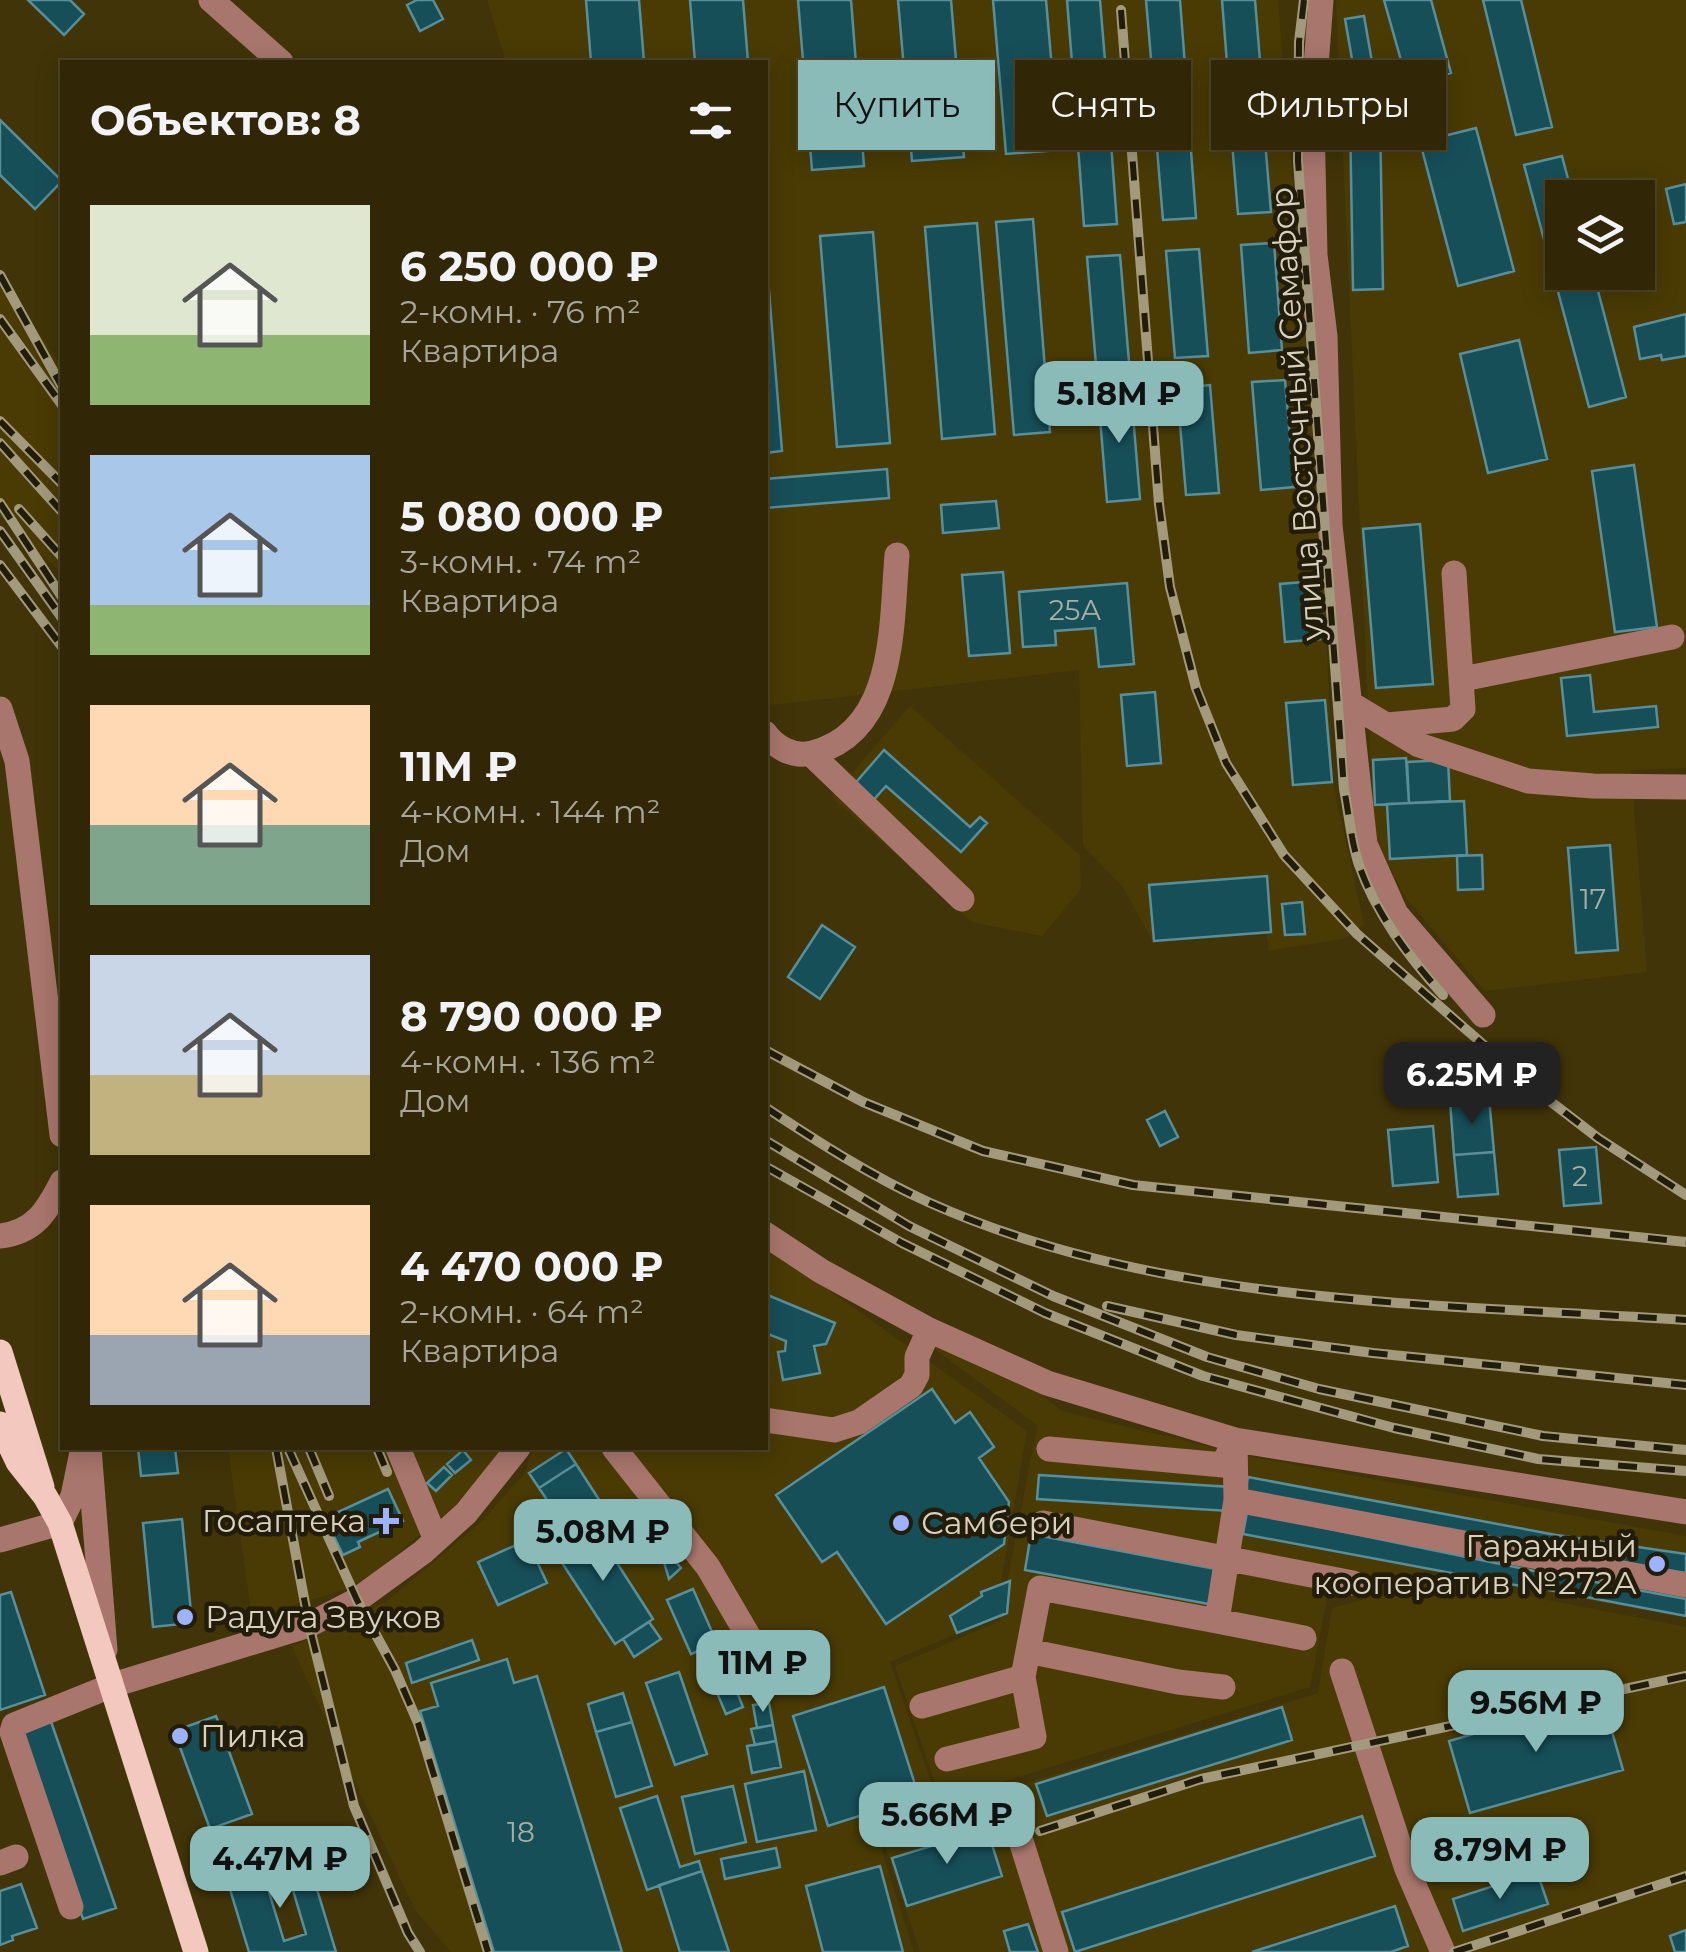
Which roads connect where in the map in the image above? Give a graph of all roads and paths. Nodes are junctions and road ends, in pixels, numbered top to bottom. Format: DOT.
graph roads {
  1 [pos="211,0"];
  2 [pos="1321,0"];
  3 [pos="279,60"];
  4 [pos="896,555"];
  5 [pos="1454,572"];
  6 [pos="1672,637"];
  7 [pos="1463,679"];
  8 [pos="1351,704"];
  9 [pos="0,709"];
  10 [pos="1386,725"];
  11 [pos="768,735"];
  12 [pos="811,754"];
  13 [pos="1686,787"];
  14 [pos="962,900"];
  15 [pos="1483,1015"];
  16 [pos="60,1119"];
  17 [pos="60,1186"];
  18 [pos="0,1236"];
  19 [pos="768,1236"];
  20 [pos="929,1330"];
  21 [pos="0,1352"];
  22 [pos="768,1420"];
  23 [pos="0,1424"];
  24 [pos="1235,1440"];
  25 [pos="85,1450"];
  26 [pos="86,1450"];
  27 [pos="399,1450"];
  28 [pos="522,1450"];
  29 [pos="616,1450"];
  30 [pos="1049,1450"];
  31 [pos="44,1496"];
  32 [pos="1236,1500"];
  33 [pos="1686,1512"];
  34 [pos="60,1523"];
  35 [pos="1043,1523"];
  36 [pos="0,1540"];
  37 [pos="436,1540"];
  38 [pos="1228,1558"];
  39 [pos="1353,1583"];
  40 [pos="1686,1585"];
  41 [pos="1217,1621"];
  42 [pos="1304,1638"];
  43 [pos="1028,1650"];
  44 [pos="793,1664"];
  45 [pos="1342,1670"];
  46 [pos="110,1675"];
  47 [pos="1023,1677"];
  48 [pos="1223,1687"];
  49 [pos="922,1706"];
  50 [pos="948,1760"];
  51 [pos="1014,1822"];
  52 [pos="71,1907"];
  53 [pos="196,1952"];
  54 [pos="1056,1952"];
  55 [pos="1443,1952"];
  1 -- 3 [label="street"];
  2 -- 8 [label="street, улица Восточный Семафор"];
  4 -- 12 [label="street"];
  5 -- 7 [label="street"];
  6 -- 7 [label="street"];
  7 -- 10 [label="street"];
  8 -- 10 [label="street"];
  8 -- 15 [label="street, улица Восточный Семафор"];
  9 -- 16 [label="street"];
  10 -- 13 [label="street"];
  11 -- 12 [label="street"];
  12 -- 14 [label="street"];
  17 -- 18 [label="street"];
  19 -- 20 [label="street"];
  20 -- 22 [label="street"];
  20 -- 24 [label="street"];
  21 -- 31 [label="main road"];
  23 -- 31 [label="main road"];
  24 -- 30 [label="street"];
  24 -- 32 [label="street"];
  24 -- 33 [label="street"];
  25 -- 34 [label="street"];
  26 -- 46 [label="street"];
  27 -- 37 [label="street"];
  28 -- 37 [label="street"];
  29 -- 44 [label="street"];
  31 -- 34 [label="main road"];
  32 -- 38 [label="street"];
  32 -- 40 [label="street"];
  34 -- 36 [label="street"];
  34 -- 46 [label="main road"];
  35 -- 38 [label="street"];
  37 -- 46 [label="street"];
  38 -- 39 [label="street"];
  38 -- 41 [label="street"];
  41 -- 42 [label="street"];
  41 -- 43 [label="street"];
  43 -- 47 [label="street"];
  43 -- 48 [label="street"];
  45 -- 55 [label="street"];
  46 -- 52 [label="street"];
  46 -- 53 [label="main road"];
  47 -- 49 [label="street"];
  47 -- 50 [label="street"];
  51 -- 54 [label="street"];
}
